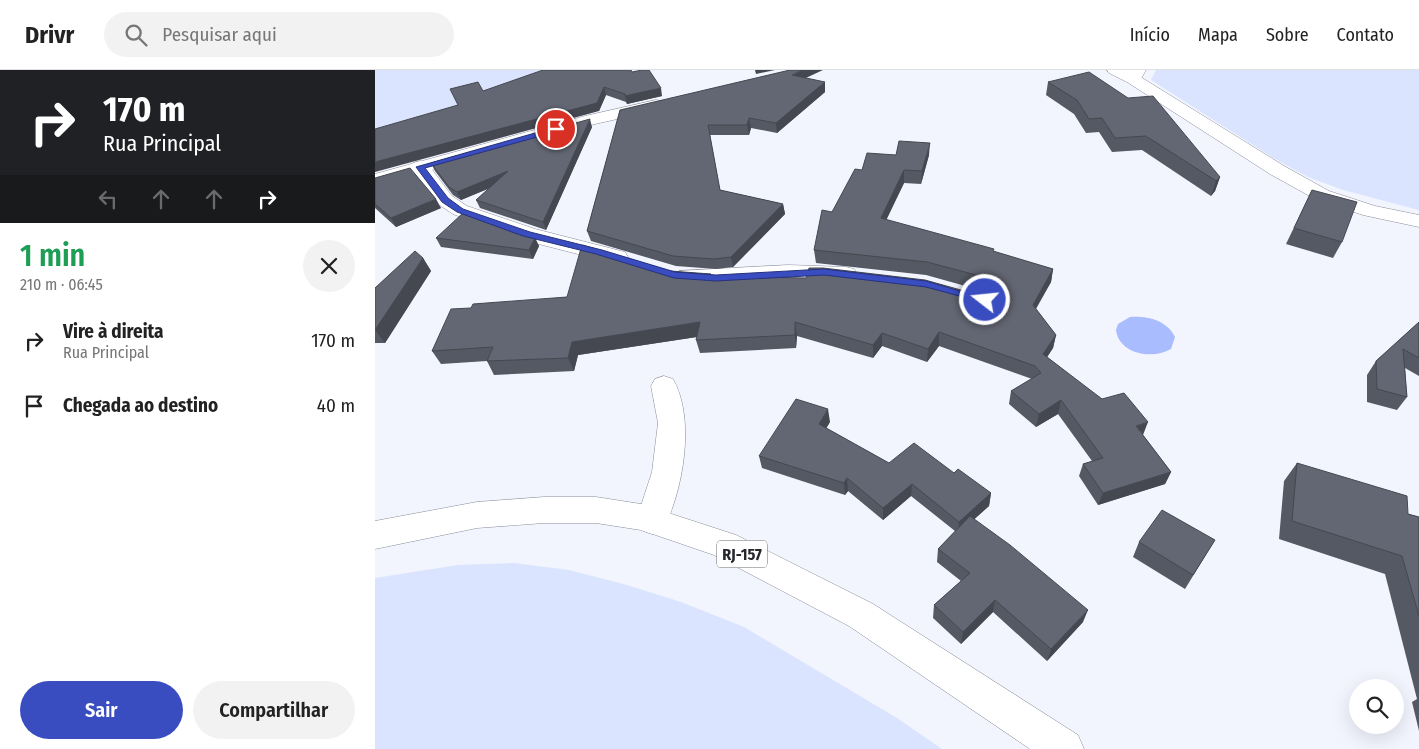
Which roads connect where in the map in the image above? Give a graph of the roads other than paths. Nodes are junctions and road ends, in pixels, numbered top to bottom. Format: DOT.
graph roads {
  1 [pos="1115,70"];
  2 [pos="1135,75"];
  3 [pos="672,101"];
  4 [pos="420,167"];
  5 [pos="375,180"];
  6 [pos="1419,221"];
  7 [pos="640,265"];
  8 [pos="665,273"];
  9 [pos="865,276"];
  10 [pos="664,386"];
  11 [pos="652,521"];
  12 [pos="375,534"];
  13 [pos="1064,749"];
  1 -- 2 [label="street"];
  2 -- 6 [label="street"];
  3 -- 4 [label="street"];
  4 -- 5 [label="street"];
  4 -- 7 [label="street"];
  8 -- 9 [label="street"];
  10 -- 11 [label="street"];
  11 -- 12 [label="street, RJ-157"];
  11 -- 13 [label="street, RJ-157"];
}
